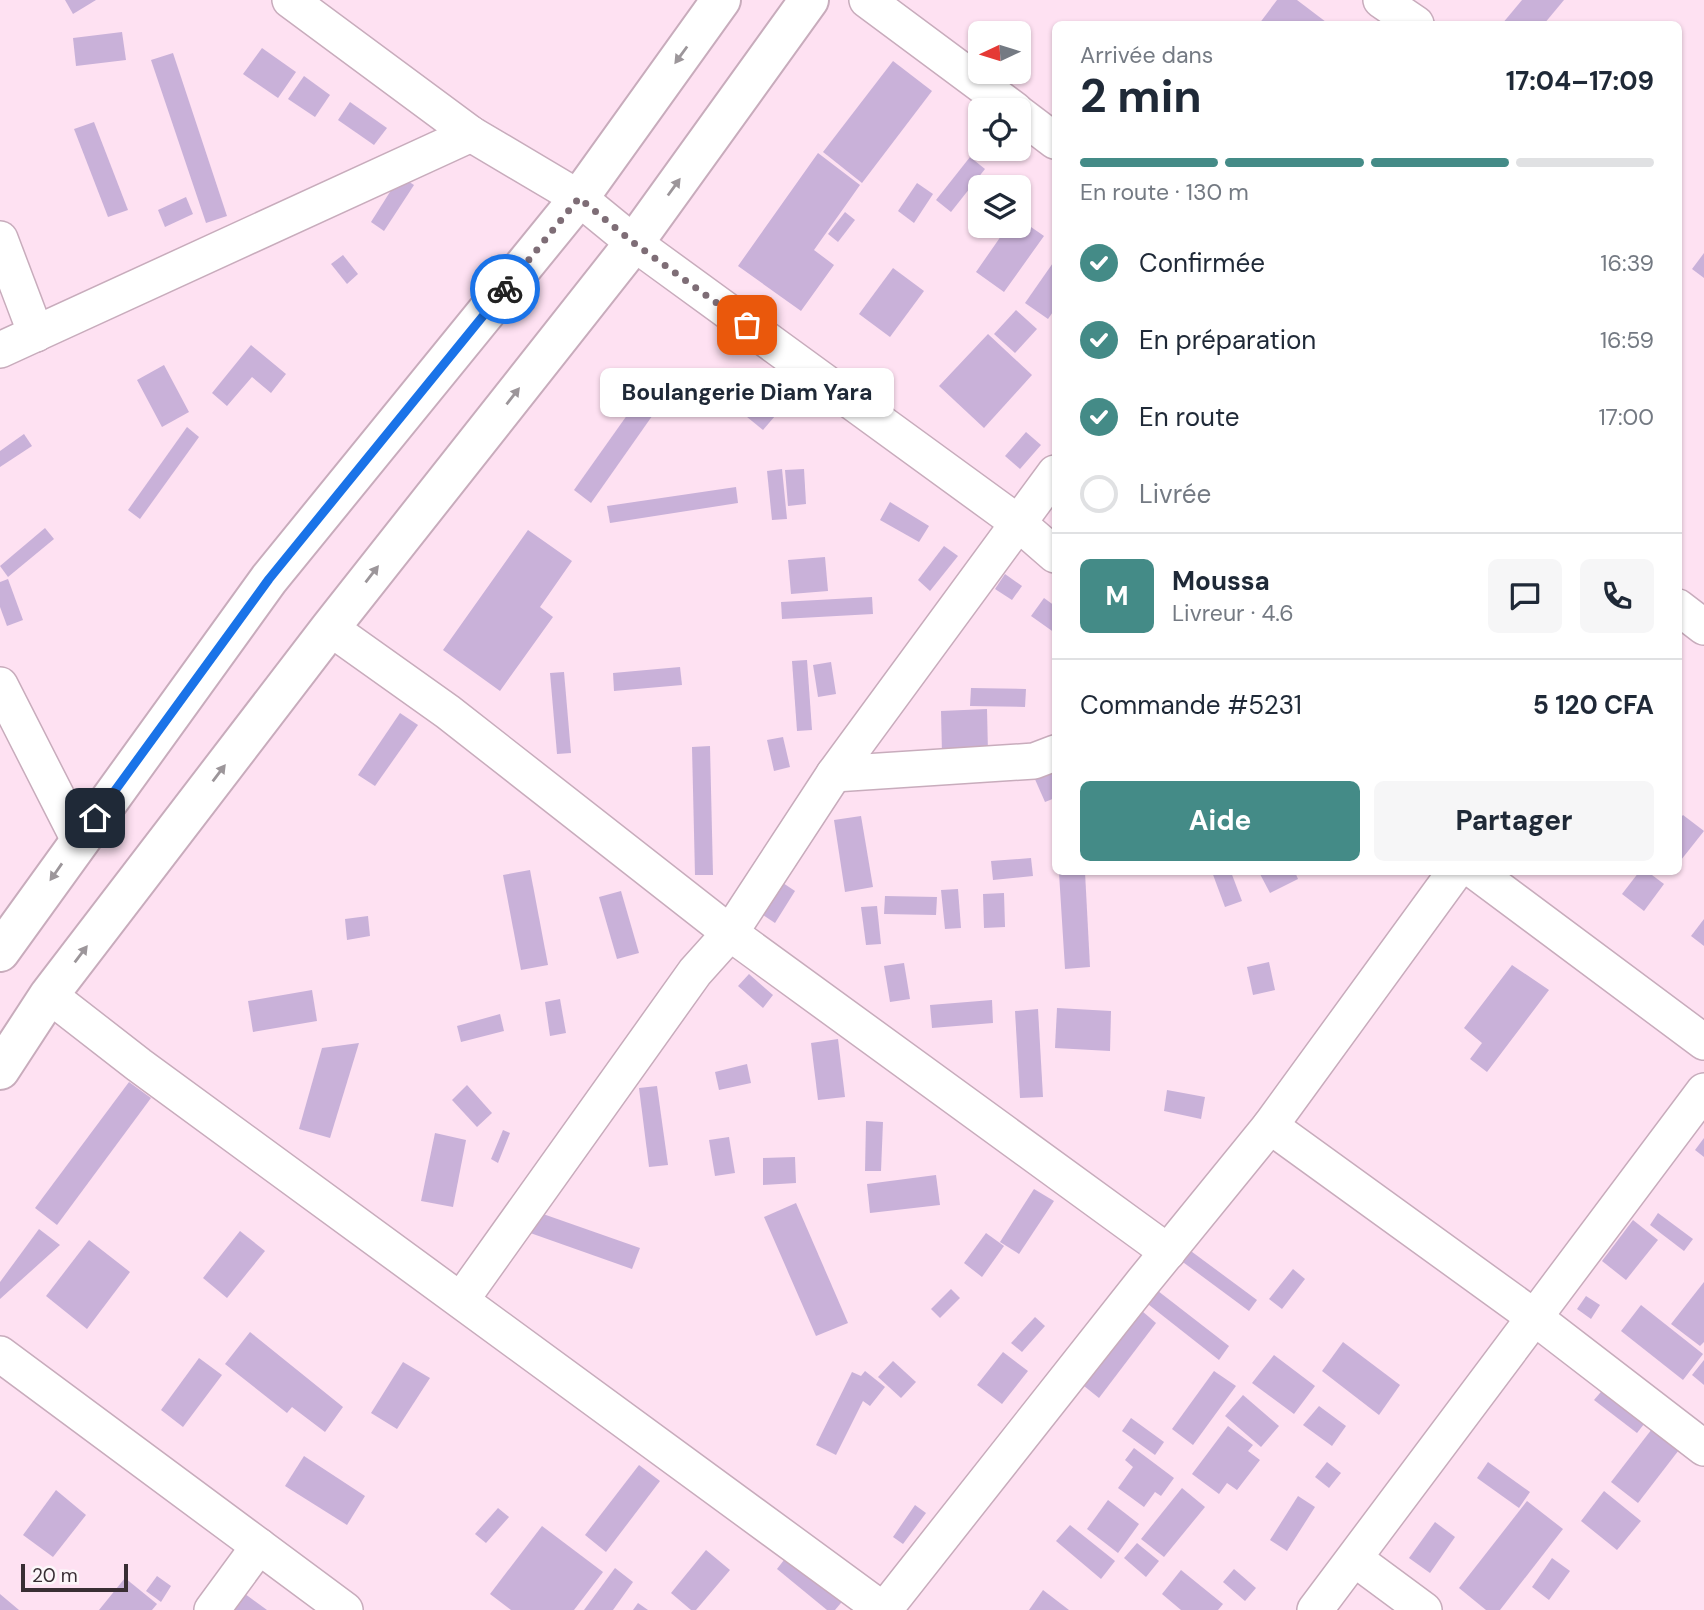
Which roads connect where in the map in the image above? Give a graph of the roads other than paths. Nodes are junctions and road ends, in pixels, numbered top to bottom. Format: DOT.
graph roads {
  1 [pos="290,0"];
  2 [pos="721,0"];
  3 [pos="809,0"];
  4 [pos="867,0"];
  5 [pos="997,98"];
  6 [pos="1031,123"];
  7 [pos="471,134"];
  8 [pos="1052,139"];
  9 [pos="579,198"];
  10 [pos="0,239"];
  11 [pos="634,243"];
  12 [pos="36,334"];
  13 [pos="0,350"];
  14 [pos="1052,477"];
  15 [pos="1017,522"];
  16 [pos="1052,552"];
  17 [pos="1682,610"];
  18 [pos="1704,627"];
  19 [pos="330,628"];
  20 [pos="0,685"];
  21 [pos="1052,753"];
  22 [pos="834,774"];
  23 [pos="79,840"];
  24 [pos="1453,875"];
  25 [pos="1480,875"];
  26 [pos="730,933"];
  27 [pos="0,952"];
  28 [pos="50,995"];
  29 [pos="1704,1042"];
  30 [pos="0,1070"];
  31 [pos="1704,1091"];
  32 [pos="1270,1126"];
  33 [pos="1168,1252"];
  34 [pos="461,1300"];
  35 [pos="1534,1317"];
  36 [pos="0,1354"];
  37 [pos="1704,1448"];
  38 [pos="259,1546"];
  39 [pos="1356,1559"];
  40 [pos="212,1610"];
  41 [pos="345,1610"];
  42 [pos="884,1610"];
  43 [pos="1315,1610"];
  44 [pos="1424,1610"];
  1 -- 7 [label="street"];
  2 -- 9 [label="highway, one-way"];
  11 -- 3 [label="highway, one-way"];
  4 -- 5 [label="street"];
  6 -- 8 [label="street"];
  7 -- 9 [label="street"];
  7 -- 12 [label="street"];
  9 -- 11 [label="street"];
  9 -- 23 [label="highway"];
  10 -- 12 [label="street"];
  11 -- 15 [label="street"];
  19 -- 11 [label="highway, one-way"];
  12 -- 13 [label="street"];
  14 -- 15 [label="street"];
  15 -- 16 [label="street"];
  15 -- 22 [label="street"];
  17 -- 18 [label="street"];
  19 -- 26 [label="street"];
  28 -- 19 [label="highway, one-way"];
  20 -- 23 [label="street"];
  21 -- 22 [label="street"];
  22 -- 26 [label="street"];
  23 -- 27 [label="highway, one-way"];
  24 -- 32 [label="street"];
  25 -- 29 [label="street"];
  26 -- 33 [label="street"];
  26 -- 34 [label="street"];
  28 -- 30 [label="highway"];
  28 -- 34 [label="street"];
  31 -- 35 [label="street"];
  32 -- 33 [label="street"];
  32 -- 35 [label="street"];
  33 -- 42 [label="street"];
  34 -- 42 [label="street"];
  35 -- 37 [label="street"];
  35 -- 39 [label="street"];
  36 -- 38 [label="street"];
  38 -- 40 [label="street"];
  38 -- 41 [label="street"];
  39 -- 43 [label="street"];
  39 -- 44 [label="street"];
}
